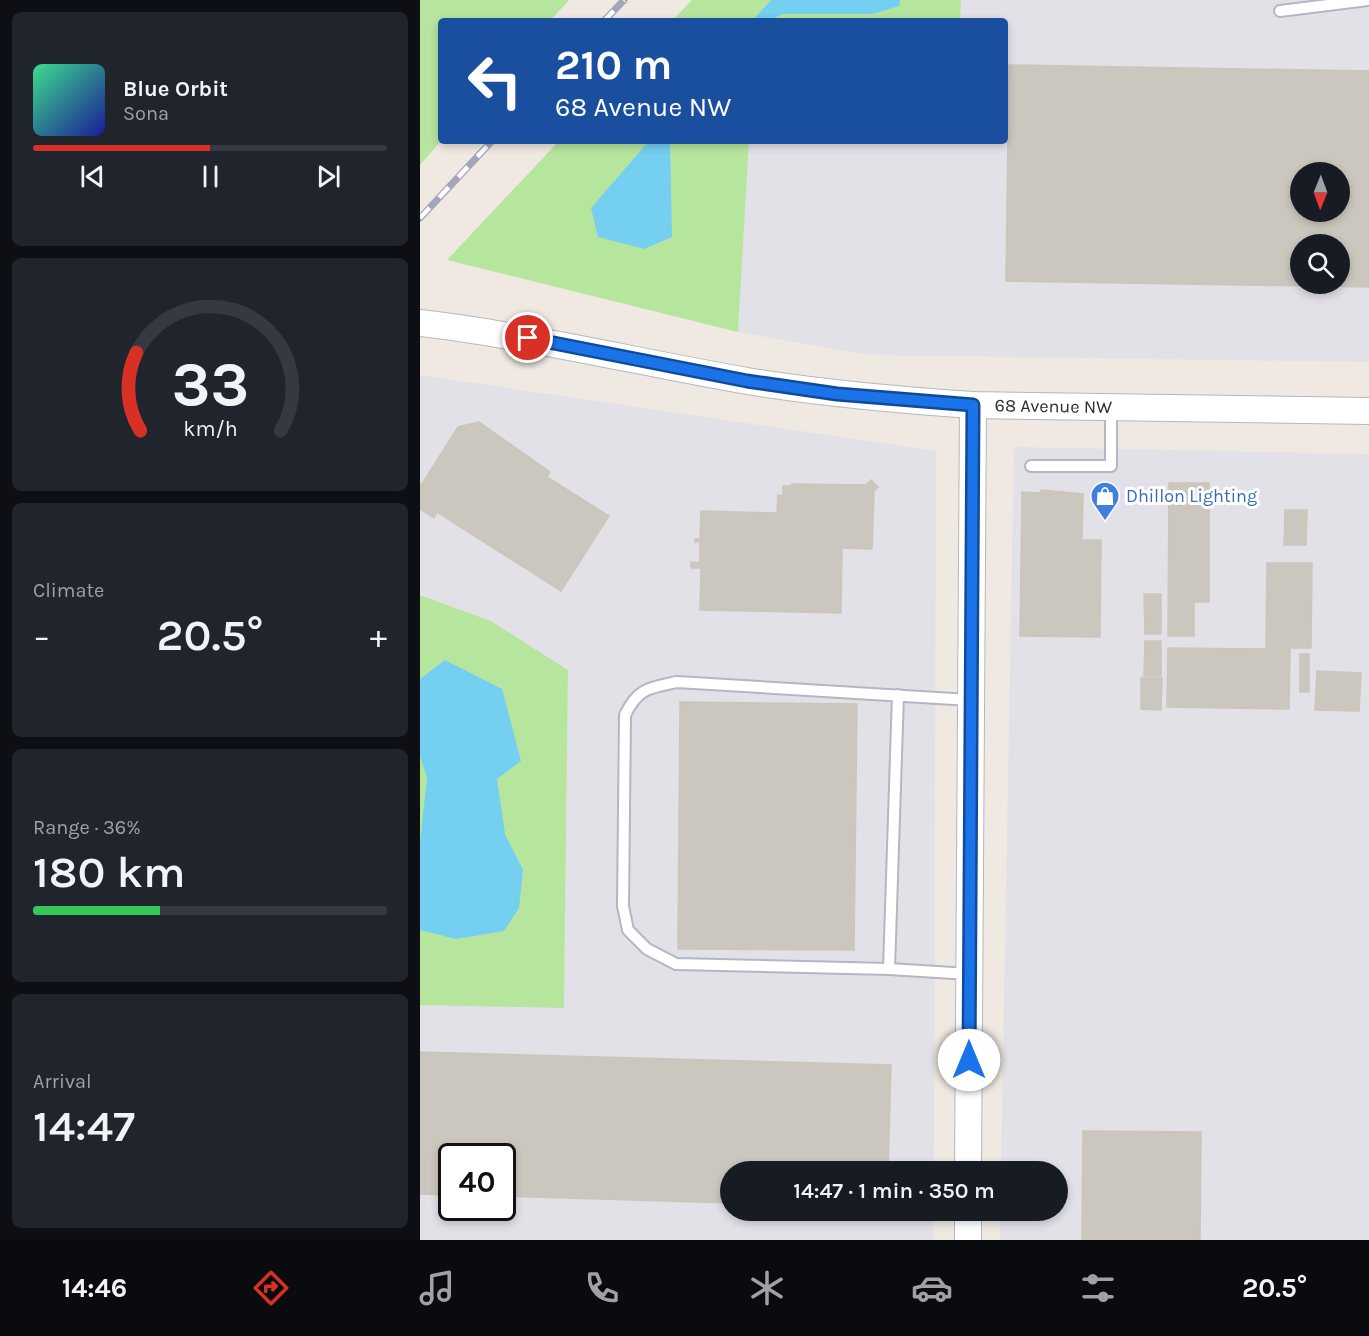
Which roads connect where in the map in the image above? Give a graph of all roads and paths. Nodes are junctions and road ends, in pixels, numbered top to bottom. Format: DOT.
graph roads {
  1 [pos="1368,0"];
  2 [pos="1280,11"];
  3 [pos="420,323"];
  4 [pos="973,405"];
  5 [pos="1111,406"];
  6 [pos="1369,411"];
  7 [pos="1031,466"];
  8 [pos="898,695"];
  9 [pos="970,700"];
  10 [pos="889,969"];
  11 [pos="969,974"];
  12 [pos="968,1161"];
  13 [pos="968,1221"];
  14 [pos="968,1240"];
  1 -- 2 [label="lane"];
  3 -- 4 [label="street, 68 Avenue NW"];
  4 -- 5 [label="street, 68 Avenue NW"];
  4 -- 9 [label="street"];
  5 -- 6 [label="street, 68 Avenue NW"];
  5 -- 7 [label="lane"];
  8 -- 9 [label="lane"];
  8 -- 10 [label="lane"];
  8 -- 10 [label="lane"];
  9 -- 11 [label="street"];
  10 -- 11 [label="lane"];
  11 -- 12 [label="street"];
  13 -- 14 [label="street"];
}
